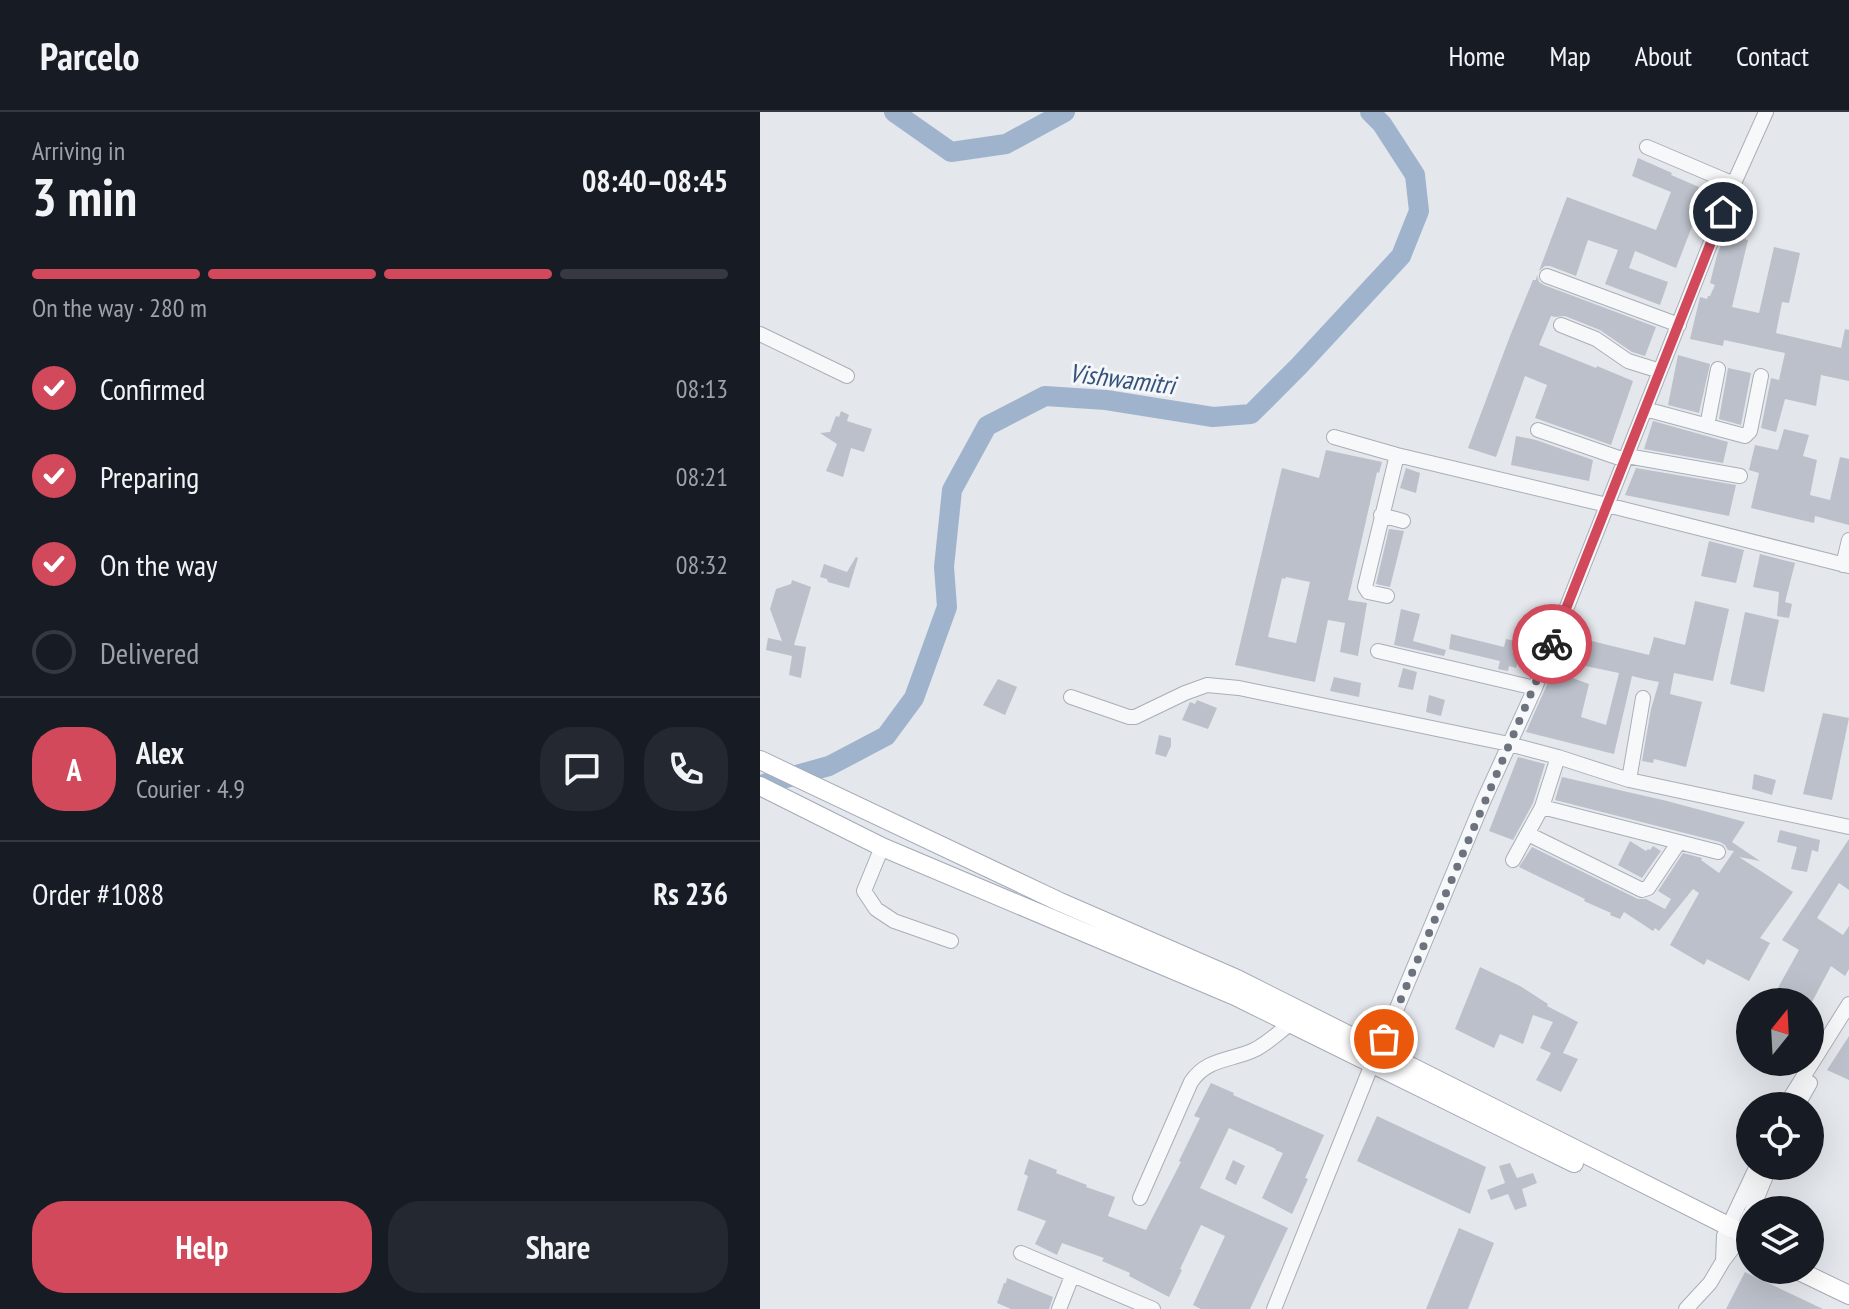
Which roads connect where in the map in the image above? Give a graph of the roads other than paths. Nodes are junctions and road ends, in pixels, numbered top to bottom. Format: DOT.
graph roads {
  1 [pos="1766,112"];
  2 [pos="1647,147"];
  3 [pos="1734,184"];
  4 [pos="1547,276"];
  5 [pos="1561,325"];
  6 [pos="1679,325"];
  7 [pos="760,334"];
  8 [pos="1718,369"];
  9 [pos="1660,371"];
  10 [pos="847,376"];
  11 [pos="1761,376"];
  12 [pos="1645,409"];
  13 [pos="1707,426"];
  14 [pos="1538,430"];
  15 [pos="1334,437"];
  16 [pos="1397,455"];
  17 [pos="1626,458"];
  18 [pos="1740,476"];
  19 [pos="1607,505"];
  20 [pos="1381,515"];
  21 [pos="1403,521"];
  22 [pos="1849,540"];
  23 [pos="1846,566"];
  24 [pos="1387,596"];
  25 [pos="1378,651"];
  26 [pos="1535,688"];
  27 [pos="1071,697"];
  28 [pos="1643,698"];
  29 [pos="1509,744"];
  30 [pos="1558,757"];
  31 [pos="760,760"];
  32 [pos="1629,780"];
  33 [pos="760,786"];
  34 [pos="1542,807"];
  35 [pos="1849,827"];
  36 [pos="1528,834"];
  37 [pos="1679,842"];
  38 [pos="882,847"];
  39 [pos="1718,852"];
  40 [pos="1513,860"];
  41 [pos="951,941"];
  42 [pos="1188,967"];
  43 [pos="1236,988"];
  44 [pos="1849,1004"];
  45 [pos="1849,1022"];
  46 [pos="1291,1023"];
  47 [pos="1375,1056"];
  48 [pos="1794,1092"];
  49 [pos="1805,1092"];
  50 [pos="1140,1198"];
  51 [pos="1736,1236"];
  52 [pos="1736,1242"];
  53 [pos="1021,1253"];
  54 [pos="1824,1272"];
  55 [pos="1072,1276"];
  56 [pos="1824,1283"];
  57 [pos="1849,1284"];
  58 [pos="1849,1295"];
  59 [pos="1059,1309"];
  60 [pos="1153,1309"];
  61 [pos="1274,1309"];
  62 [pos="1686,1309"];
  1 -- 3 [label="street"];
  2 -- 3 [label="street"];
  3 -- 6 [label="street"];
  4 -- 6 [label="street"];
  5 -- 9 [label="street"];
  6 -- 9 [label="street"];
  7 -- 10 [label="street"];
  8 -- 13 [label="street"];
  9 -- 12 [label="street"];
  11 -- 13 [label="street"];
  12 -- 13 [label="street"];
  12 -- 17 [label="street"];
  14 -- 17 [label="street"];
  15 -- 16 [label="street"];
  16 -- 19 [label="street"];
  16 -- 20 [label="street"];
  17 -- 18 [label="street"];
  17 -- 19 [label="street"];
  19 -- 23 [label="street"];
  19 -- 26 [label="street"];
  20 -- 21 [label="street"];
  20 -- 24 [label="street"];
  22 -- 23 [label="street"];
  25 -- 26 [label="street"];
  26 -- 29 [label="street"];
  27 -- 29 [label="street"];
  28 -- 32 [label="street"];
  29 -- 30 [label="street"];
  29 -- 47 [label="street"];
  30 -- 32 [label="street"];
  30 -- 34 [label="street"];
  31 -- 42 [label="main road"];
  32 -- 35 [label="street"];
  33 -- 38 [label="main road"];
  34 -- 36 [label="street"];
  34 -- 37 [label="street"];
  36 -- 37 [label="street"];
  36 -- 40 [label="street"];
  37 -- 39 [label="street"];
  38 -- 41 [label="street"];
  38 -- 42 [label="main road"];
  42 -- 43 [label="main road"];
  43 -- 46 [label="main road"];
  43 -- 47 [label="main road"];
  44 -- 48 [label="street"];
  45 -- 49 [label="street"];
  46 -- 47 [label="main road"];
  46 -- 50 [label="street"];
  47 -- 51 [label="main road"];
  47 -- 61 [label="street"];
  52 -- 62 [label="street"];
  53 -- 55 [label="street"];
  54 -- 57 [label="main road"];
  55 -- 59 [label="street"];
  55 -- 60 [label="street"];
  56 -- 58 [label="main road"];
}
